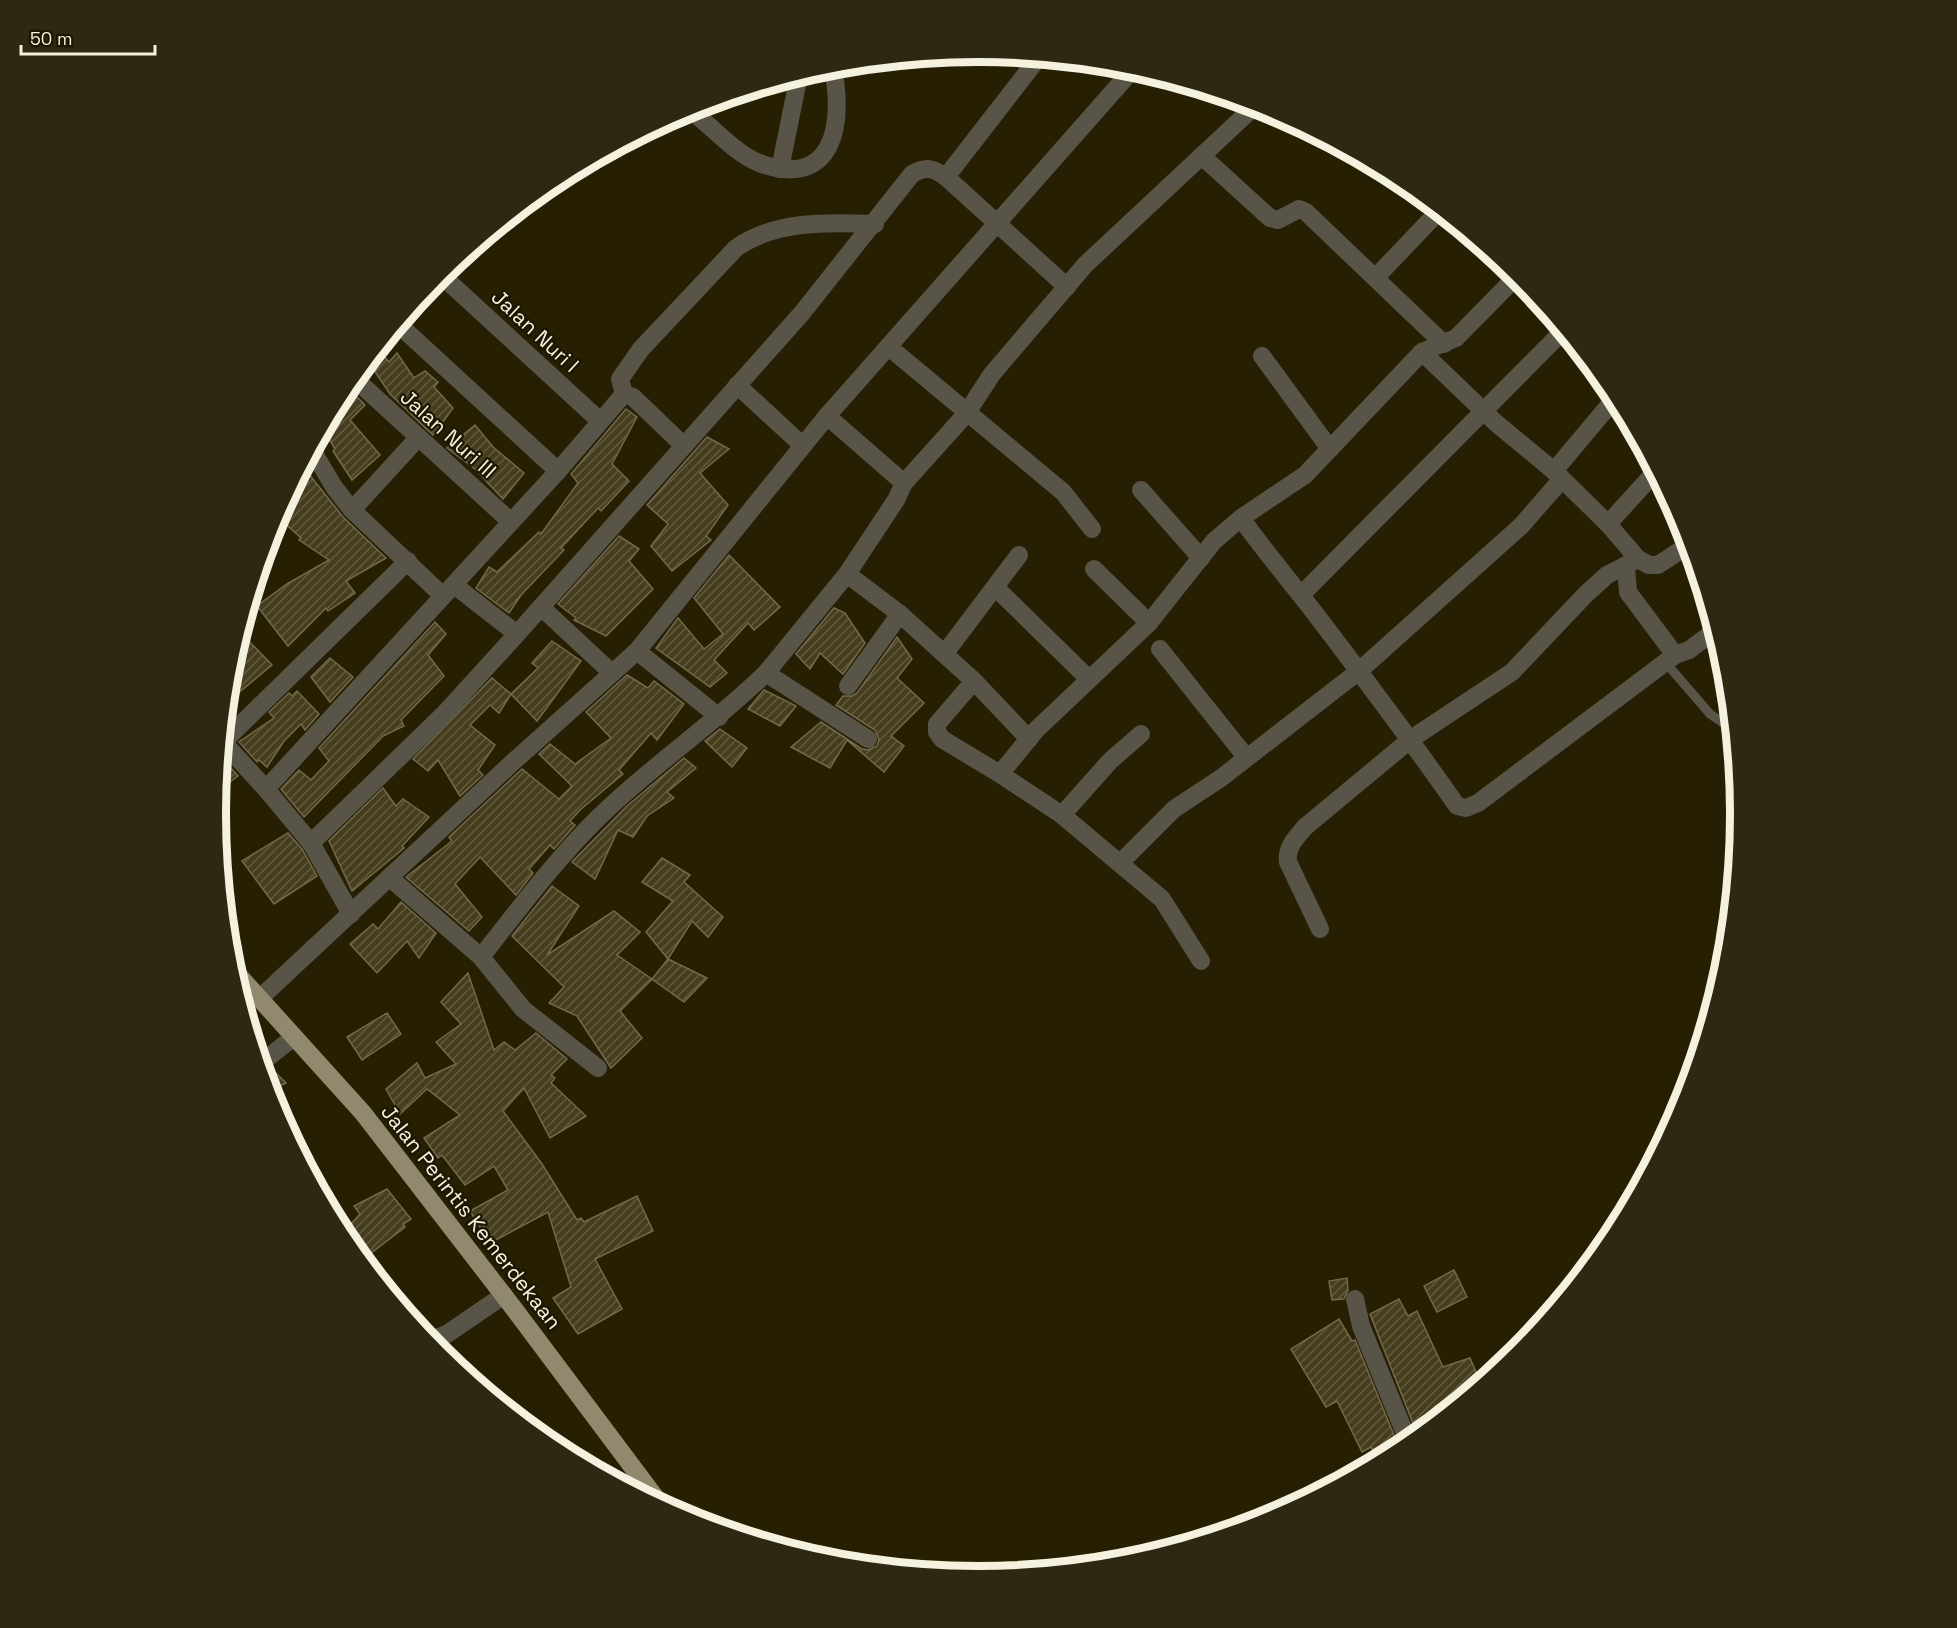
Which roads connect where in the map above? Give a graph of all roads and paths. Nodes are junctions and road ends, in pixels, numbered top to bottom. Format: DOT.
graph roads {
  1 [pos="1034,64"];
  2 [pos="834,76"];
  3 [pos="1127,76"];
  4 [pos="797,84"];
  5 [pos="1249,112"];
  6 [pos="702,115"];
  7 [pos="1203,157"];
  8 [pos="780,169"];
  9 [pos="946,177"];
  10 [pos="1435,215"];
  11 [pos="996,223"];
  12 [pos="875,224"];
  13 [pos="1376,277"];
  14 [pos="447,281"];
  15 [pos="1511,282"];
  16 [pos="1067,287"];
  17 [pos="404,329"];
  18 [pos="1558,335"];
  19 [pos="1444,344"];
  20 [pos="890,348"];
  21 [pos="1422,352"];
  22 [pos="1262,356"];
  23 [pos="361,385"];
  24 [pos="737,385"];
  25 [pos="624,394"];
  26 [pos="1610,405"];
  27 [pos="1485,411"];
  28 [pos="966,414"];
  29 [pos="827,416"];
  30 [pos="600,421"];
  31 [pos="418,438"];
  32 [pos="683,445"];
  33 [pos="803,446"];
  34 [pos="1330,449"];
  35 [pos="317,458"];
  36 [pos="558,471"];
  37 [pos="1558,475"];
  38 [pos="1651,477"];
  39 [pos="904,483"];
  40 [pos="1141,490"];
  41 [pos="352,510"];
  42 [pos="1241,518"];
  43 [pos="511,522"];
  44 [pos="1608,524"];
  45 [pos="1092,528"];
  46 [pos="1682,549"];
  47 [pos="1019,555"];
  48 [pos="1201,558"];
  49 [pos="408,561"];
  50 [pos="1632,563"];
  51 [pos="1094,569"];
  52 [pos="847,574"];
  53 [pos="996,588"];
  54 [pos="449,590"];
  55 [pos="1301,595"];
  56 [pos="541,607"];
  57 [pos="900,614"];
  58 [pos="1149,623"];
  59 [pos="517,634"];
  60 [pos="1709,635"];
  61 [pos="1160,649"];
  62 [pos="637,651"];
  63 [pos="945,653"];
  64 [pos="1670,659"];
  65 [pos="1359,671"];
  66 [pos="766,673"];
  67 [pos="612,674"];
  68 [pos="1089,679"];
  69 [pos="974,681"];
  70 [pos="848,686"];
  71 [pos="719,717"];
  72 [pos="1726,725"];
  73 [pos="1141,734"];
  74 [pos="230,735"];
  75 [pos="868,739"];
  76 [pos="1029,739"];
  77 [pos="1411,739"];
  78 [pos="229,749"];
  79 [pos="1246,757"];
  80 [pos="1000,774"];
  81 [pos="266,789"];
  82 [pos="1062,815"];
  83 [pos="311,843"];
  84 [pos="1120,863"];
  85 [pos="390,878"];
  86 [pos="351,914"];
  87 [pos="1320,929"];
  88 [pos="481,957"];
  89 [pos="1201,962"];
  90 [pos="246,984"];
  91 [pos="259,999"];
  92 [pos="294,1037"];
  93 [pos="267,1058"];
  94 [pos="598,1068"];
  95 [pos="504,1295"];
  96 [pos="1355,1299"];
  97 [pos="438,1337"];
  98 [pos="1405,1434"];
  99 [pos="651,1491"];
  1 -- 9 [label="street"];
  2 -- 8 [label="street"];
  3 -- 11 [label="street"];
  4 -- 8 [label="street"];
  5 -- 7 [label="street"];
  6 -- 8 [label="street"];
  7 -- 13 [label="street"];
  7 -- 16 [label="street"];
  9 -- 11 [label="street"];
  9 -- 12 [label="street"];
  10 -- 13 [label="street"];
  11 -- 16 [label="street"];
  11 -- 20 [label="street"];
  12 -- 24 [label="street"];
  12 -- 25 [label="street"];
  13 -- 19 [label="street"];
  14 -- 30 [label="street, Jalan Nuri I"];
  15 -- 19 [label="street"];
  16 -- 28 [label="street"];
  17 -- 36 [label="street"];
  18 -- 27 [label="street"];
  19 -- 21 [label="street"];
  20 -- 28 [label="street"];
  20 -- 29 [label="street"];
  21 -- 27 [label="street"];
  21 -- 34 [label="street"];
  22 -- 34 [label="street"];
  23 -- 31 [label="street, Jalan Nuri III"];
  24 -- 32 [label="street"];
  24 -- 33 [label="street"];
  25 -- 30 [label="street"];
  25 -- 32 [label="street"];
  26 -- 37 [label="street"];
  27 -- 37 [label="street"];
  27 -- 55 [label="street"];
  28 -- 39 [label="street"];
  28 -- 45 [label="street"];
  29 -- 33 [label="street"];
  29 -- 39 [label="street"];
  30 -- 36 [label="street"];
  31 -- 41 [label="street"];
  31 -- 43 [label="street, Jalan Nuri III"];
  32 -- 56 [label="street"];
  33 -- 62 [label="street"];
  34 -- 42 [label="street"];
  35 -- 41 [label="street"];
  36 -- 43 [label="street"];
  37 -- 44 [label="street"];
  37 -- 65 [label="street"];
  38 -- 44 [label="street"];
  39 -- 52 [label="street"];
  40 -- 48 [label="street"];
  41 -- 49 [label="street"];
  42 -- 48 [label="street"];
  42 -- 55 [label="street"];
  43 -- 54 [label="street"];
  44 -- 50 [label="street"];
  46 -- 50 [label="street"];
  47 -- 53 [label="street"];
  48 -- 58 [label="street"];
  49 -- 54 [label="street"];
  49 -- 74 [label="street"];
  50 -- 64 [label="street"];
  50 -- 77 [label="street"];
  51 -- 58 [label="street"];
  52 -- 57 [label="street"];
  52 -- 66 [label="street"];
  53 -- 63 [label="street"];
  53 -- 68 [label="street"];
  54 -- 59 [label="street"];
  54 -- 81 [label="street"];
  55 -- 65 [label="street"];
  56 -- 59 [label="street"];
  56 -- 67 [label="street"];
  57 -- 63 [label="street"];
  57 -- 70 [label="street"];
  58 -- 68 [label="street"];
  59 -- 83 [label="street"];
  60 -- 64 [label="street"];
  61 -- 79 [label="street"];
  62 -- 67 [label="street"];
  62 -- 71 [label="street"];
  63 -- 69 [label="street"];
  64 -- 72 [label="lane"];
  64 -- 77 [label="street"];
  65 -- 77 [label="street"];
  65 -- 79 [label="street"];
  66 -- 71 [label="street"];
  66 -- 75 [label="street"];
  67 -- 85 [label="street"];
  68 -- 76 [label="street"];
  69 -- 76 [label="street"];
  69 -- 80 [label="street"];
  71 -- 88 [label="street"];
  73 -- 82 [label="street"];
  76 -- 80 [label="street"];
  77 -- 87 [label="street"];
  78 -- 81 [label="street"];
  79 -- 84 [label="street"];
  80 -- 82 [label="street"];
  81 -- 83 [label="street"];
  82 -- 84 [label="street"];
  83 -- 86 [label="street"];
  84 -- 89 [label="street"];
  85 -- 86 [label="street"];
  85 -- 88 [label="street"];
  86 -- 91 [label="street"];
  88 -- 94 [label="street"];
  90 -- 91 [label="main road, Jalan Perintis Kemerdekaan"];
  91 -- 92 [label="main road, Jalan Perintis Kemerdekaan"];
  92 -- 93 [label="street"];
  92 -- 95 [label="main road, Jalan Perintis Kemerdekaan"];
  95 -- 97 [label="street"];
  95 -- 99 [label="main road, Jalan Perintis Kemerdekaan"];
  96 -- 98 [label="street"];
}
